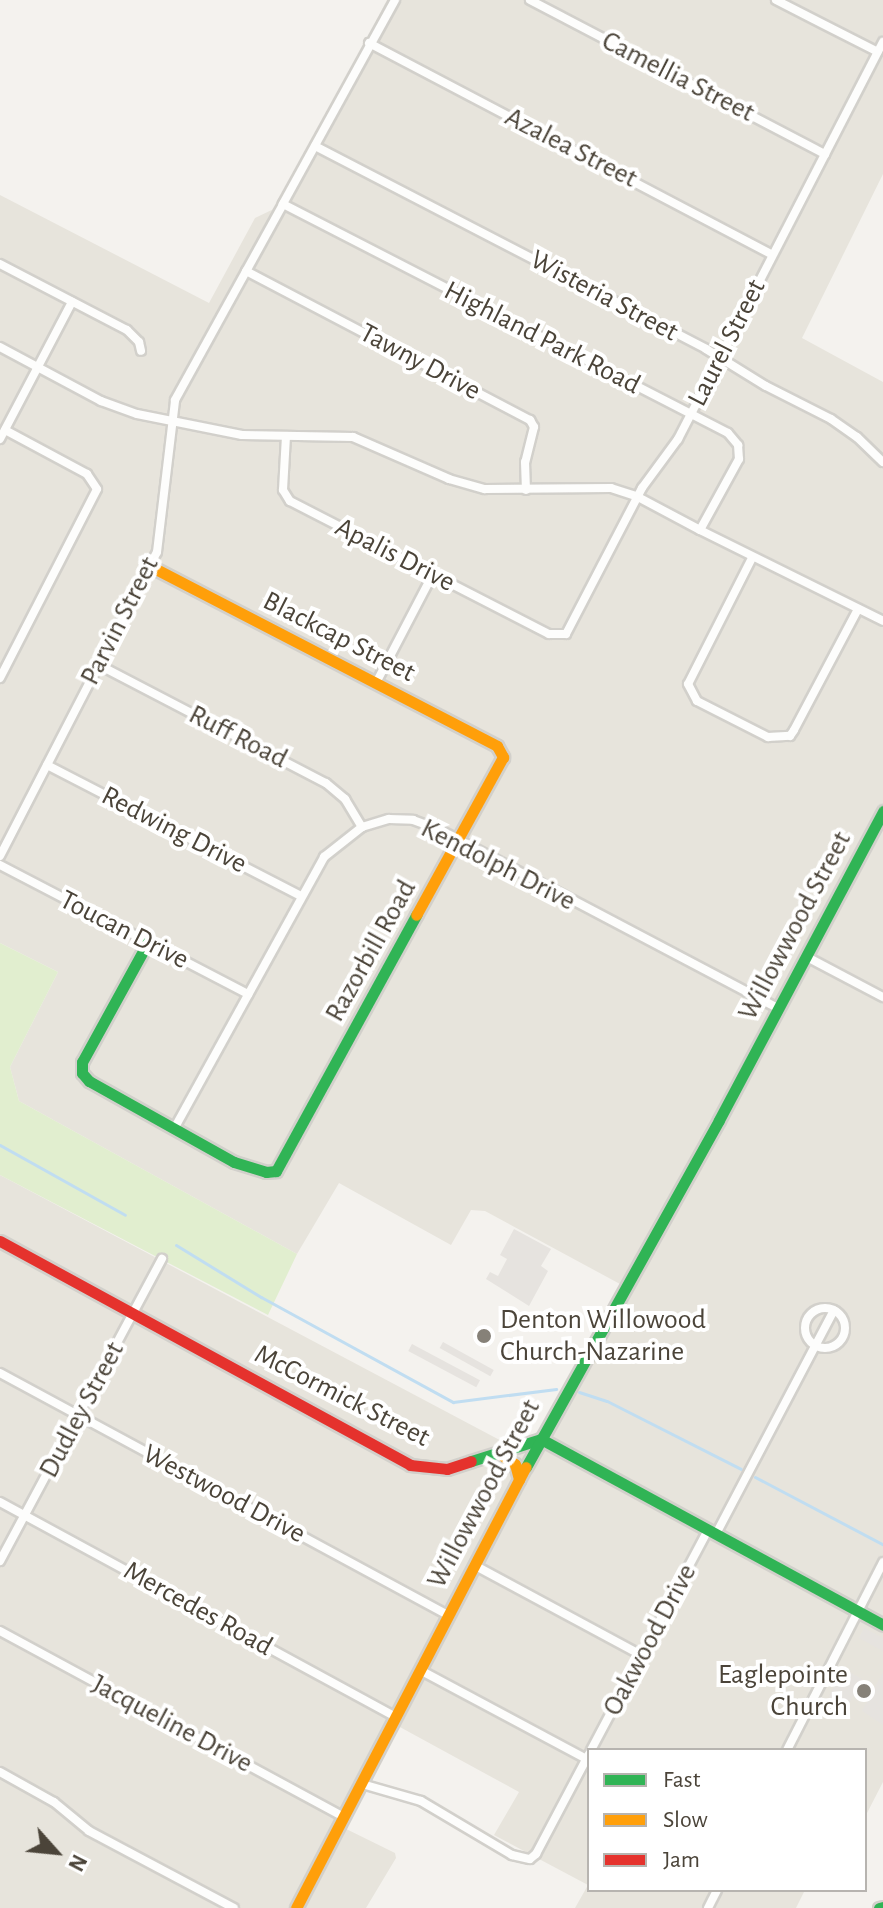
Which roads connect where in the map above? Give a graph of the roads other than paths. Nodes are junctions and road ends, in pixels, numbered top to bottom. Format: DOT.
graph roads {
  1 [pos="395,0"];
  2 [pos="530,0"];
  3 [pos="776,0"];
  4 [pos="883,42"];
  5 [pos="369,43"];
  6 [pos="878,52"];
  7 [pos="315,146"];
  8 [pos="825,154"];
  9 [pos="283,204"];
  10 [pos="772,255"];
  11 [pos="0,264"];
  12 [pos="246,271"];
  13 [pos="72,302"];
  14 [pos="0,347"];
  15 [pos="141,351"];
  16 [pos="719,357"];
  17 [pos="38,367"];
  18 [pos="691,414"];
  19 [pos="169,420"];
  20 [pos="5,430"];
  21 [pos="286,436"];
  22 [pos="0,439"];
  23 [pos="883,462"];
  24 [pos="526,490"];
  25 [pos="638,497"];
  26 [pos="700,530"];
  27 [pos="752,558"];
  28 [pos="150,566"];
  29 [pos="433,574"];
  30 [pos="858,609"];
  31 [pos="883,621"];
  32 [pos="561,637"];
  33 [pos="99,665"];
  34 [pos="0,678"];
  35 [pos="376,683"];
  36 [pos="503,753"];
  37 [pos="47,765"];
  38 [pos="883,811"];
  39 [pos="362,827"];
  40 [pos="459,841"];
  41 [pos="0,856"];
  42 [pos="0,865"];
  43 [pos="301,896"];
  44 [pos="148,942"];
  45 [pos="807,957"];
  46 [pos="248,994"];
  47 [pos="883,997"];
  48 [pos="779,1009"];
  49 [pos="174,1129"];
  50 [pos="0,1241"];
  51 [pos="162,1259"];
  52 [pos="834,1310"];
  53 [pos="134,1313"];
  54 [pos="817,1346"];
  55 [pos="0,1373"];
  56 [pos="79,1414"];
  57 [pos="541,1439"];
  58 [pos="499,1453"];
  59 [pos="519,1480"];
  60 [pos="0,1502"];
  61 [pos="24,1515"];
  62 [pos="712,1532"];
  63 [pos="0,1561"];
  64 [pos="883,1562"];
  65 [pos="474,1565"];
  66 [pos="858,1612"];
  67 [pos="448,1615"];
  68 [pos="883,1625"];
  69 [pos="0,1631"];
  70 [pos="641,1655"];
  71 [pos="420,1670"];
  72 [pos="396,1717"];
  73 [pos="592,1748"];
  74 [pos="788,1748"];
  75 [pos="587,1753"];
  76 [pos="587,1758"];
  77 [pos="0,1772"];
  78 [pos="362,1784"];
  79 [pos="344,1817"];
  80 [pos="234,1908"];
  81 [pos="296,1908"];
  1 -- 5 [label="street"];
  2 -- 8 [label="street, Camellia Street"];
  3 -- 6 [label="street"];
  4 -- 6 [label="street, Laurel Street"];
  5 -- 7 [label="street"];
  5 -- 10 [label="street, Azalea Street"];
  6 -- 8 [label="street, Laurel Street"];
  7 -- 9 [label="street"];
  7 -- 16 [label="street, Wisteria Street"];
  8 -- 10 [label="street, Laurel Street"];
  9 -- 12 [label="street, Parvin Street"];
  9 -- 18 [label="street, Highland Park Road"];
  10 -- 16 [label="street, Laurel Street"];
  11 -- 13 [label="street"];
  12 -- 19 [label="street, Parvin Street"];
  12 -- 24 [label="street, Tawny Drive"];
  13 -- 15 [label="street"];
  13 -- 17 [label="street"];
  14 -- 17 [label="street"];
  16 -- 18 [label="street, Laurel Street"];
  16 -- 23 [label="street, Wisteria Street"];
  17 -- 19 [label="street"];
  17 -- 20 [label="street"];
  18 -- 25 [label="street, Laurel Street"];
  18 -- 26 [label="street, Highland Park Road"];
  19 -- 21 [label="street"];
  19 -- 28 [label="street, Parvin Street"];
  20 -- 22 [label="street"];
  20 -- 34 [label="street"];
  21 -- 24 [label="street"];
  21 -- 29 [label="street, Apalis Drive"];
  24 -- 25 [label="street"];
  25 -- 26 [label="street"];
  25 -- 32 [label="street, Laurel Street"];
  26 -- 27 [label="street"];
  27 -- 30 [label="street"];
  27 -- 30 [label="street"];
  28 -- 33 [label="street, Parvin Street"];
  28 -- 35 [label="street, Blackcap Street"];
  29 -- 32 [label="street, Apalis Drive"];
  29 -- 35 [label="street"];
  30 -- 31 [label="street"];
  33 -- 37 [label="street, Parvin Street"];
  33 -- 39 [label="street, Ruff Road"];
  35 -- 36 [label="street, Blackcap Street"];
  36 -- 40 [label="street, Razorbill Road"];
  37 -- 41 [label="street, Parvin Street"];
  37 -- 43 [label="street, Redwing Drive"];
  38 -- 45 [label="street, Willowwood Street"];
  39 -- 40 [label="street, Kendolph Drive"];
  39 -- 43 [label="street, Kendolph Drive"];
  40 -- 48 [label="street, Kendolph Drive"];
  40 -- 49 [label="street, Razorbill Road"];
  42 -- 44 [label="street, Toucan Drive"];
  43 -- 46 [label="street, Kendolph Drive"];
  44 -- 46 [label="street, Toucan Drive"];
  44 -- 49 [label="street"];
  45 -- 47 [label="street"];
  45 -- 48 [label="street, Willowwood Street"];
  46 -- 49 [label="street, Kendolph Drive"];
  48 -- 57 [label="street, Willowwood Street"];
  50 -- 53 [label="street, McCormick Street"];
  51 -- 53 [label="street, Dudley Street"];
  52 -- 54 [label="street, Oakwood Drive"];
  52 -- 54 [label="street"];
  52 -- 54 [label="street, Oakwood Drive"];
  53 -- 56 [label="street, Dudley Street"];
  53 -- 58 [label="street, McCormick Street"];
  54 -- 62 [label="street, Oakwood Drive"];
  55 -- 56 [label="street, Westwood Drive"];
  56 -- 61 [label="street, Dudley Street"];
  56 -- 67 [label="street, Westwood Drive"];
  57 -- 58 [label="street, McCormick Street"];
  57 -- 59 [label="street, Willowwood Street"];
  57 -- 62 [label="street"];
  58 -- 59 [label="street"];
  59 -- 65 [label="street, Willowwood Street"];
  60 -- 61 [label="street, Mercedes Road"];
  61 -- 63 [label="street, Dudley Street"];
  61 -- 72 [label="street, Mercedes Road"];
  62 -- 66 [label="street"];
  62 -- 70 [label="street, Oakwood Drive"];
  64 -- 66 [label="street"];
  65 -- 67 [label="street, Willowwood Street"];
  65 -- 70 [label="street"];
  66 -- 68 [label="street"];
  66 -- 74 [label="street"];
  67 -- 71 [label="street, Willowwood Street"];
  69 -- 79 [label="street, Jacqueline Drive"];
  70 -- 73 [label="street, Oakwood Drive"];
  71 -- 72 [label="street, Willowwood Street"];
  71 -- 75 [label="street"];
  72 -- 78 [label="street, Willowwood Street"];
  76 -- 78 [label="street, Oakwood Drive"];
  77 -- 80 [label="street"];
  78 -- 79 [label="street, Willowwood Street"];
  79 -- 81 [label="street, Willowwood Street"];
}
